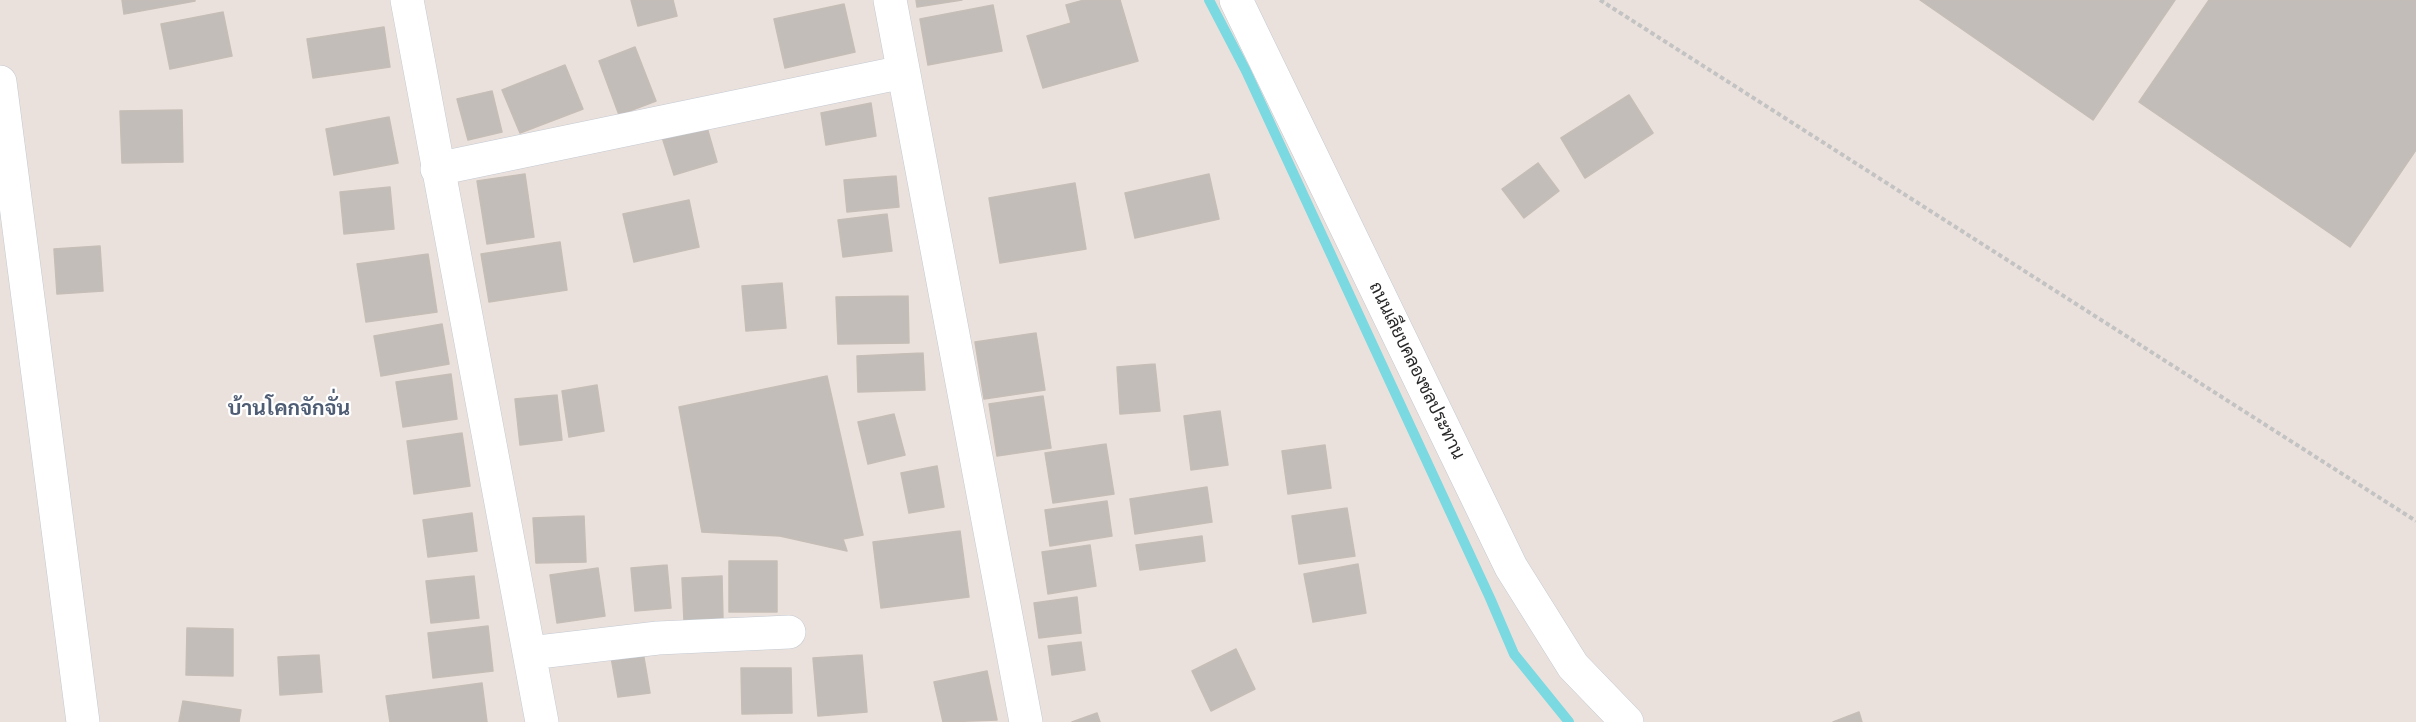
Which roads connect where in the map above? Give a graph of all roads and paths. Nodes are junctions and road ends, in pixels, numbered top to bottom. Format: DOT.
graph roads {
  1 [pos="407,0"];
  2 [pos="890,0"];
  3 [pos="1236,0"];
  4 [pos="1600,0"];
  5 [pos="903,72"];
  6 [pos="0,82"];
  7 [pos="437,170"];
  8 [pos="2416,521"];
  9 [pos="789,632"];
  10 [pos="530,653"];
  11 [pos="83,722"];
  12 [pos="543,722"];
  13 [pos="1026,722"];
  14 [pos="1627,722"];
  1 -- 7 [label="street"];
  2 -- 5 [label="street"];
  3 -- 14 [label="street, ถนนเลียบคลองชลประทาน"];
  4 -- 8 [label="path"];
  5 -- 7 [label="street"];
  5 -- 13 [label="street"];
  6 -- 11 [label="street"];
  7 -- 10 [label="street"];
  9 -- 10 [label="street"];
  10 -- 12 [label="street"];
}
